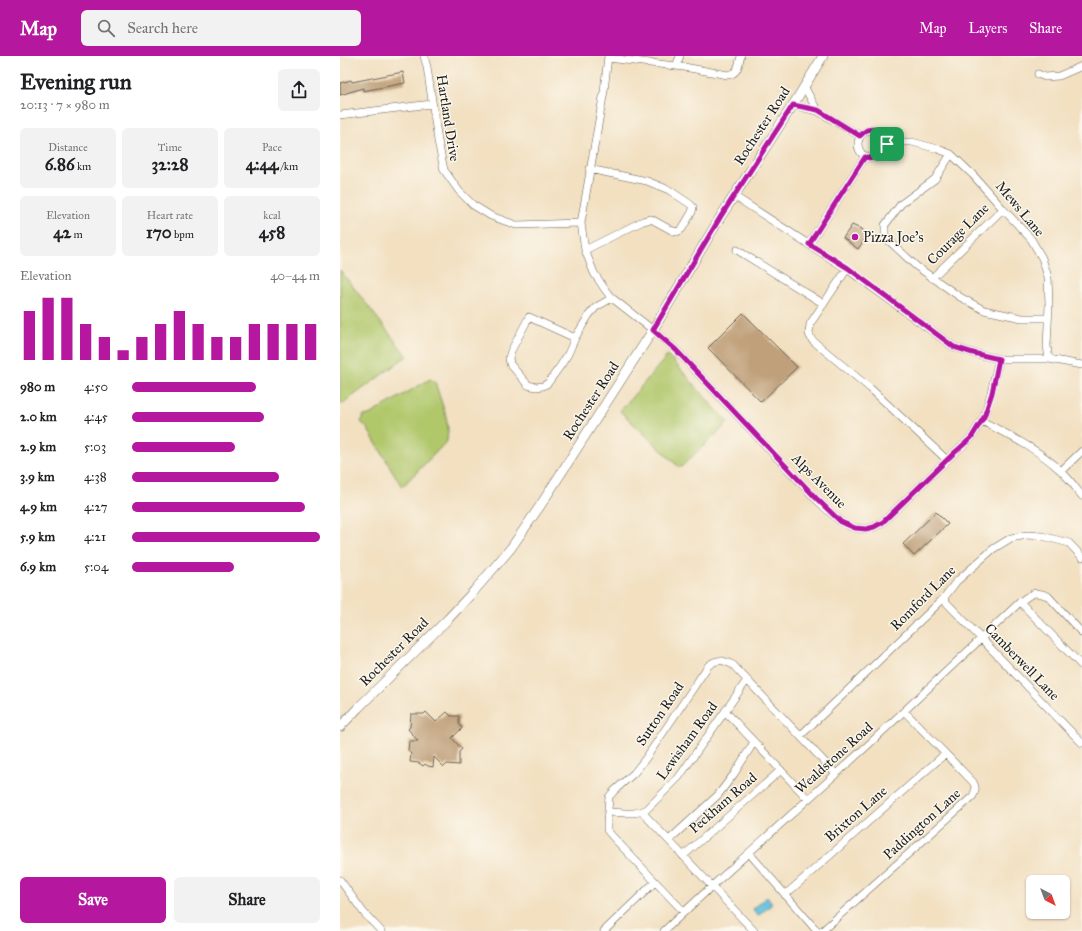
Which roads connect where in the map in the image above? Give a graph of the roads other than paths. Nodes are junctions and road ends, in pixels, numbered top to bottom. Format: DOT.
graph roads {
  1 [pos="424,56"];
  2 [pos="680,56"];
  3 [pos="741,56"];
  4 [pos="823,56"];
  5 [pos="608,57"];
  6 [pos="676,66"];
  7 [pos="1082,66"];
  8 [pos="1038,74"];
  9 [pos="804,86"];
  10 [pos="432,104"];
  11 [pos="793,105"];
  12 [pos="818,110"];
  13 [pos="340,115"];
  14 [pos="860,136"];
  15 [pos="887,144"];
  16 [pos="951,154"];
  17 [pos="865,157"];
  18 [pos="590,169"];
  19 [pos="734,196"];
  20 [pos="1003,208"];
  21 [pos="581,223"];
  22 [pos="809,244"];
  23 [pos="585,250"];
  24 [pos="738,250"];
  25 [pos="848,268"];
  26 [pos="932,278"];
  27 [pos="612,298"];
  28 [pos="824,304"];
  29 [pos="1048,318"];
  30 [pos="653,330"];
  31 [pos="575,338"];
  32 [pos="999,359"];
  33 [pos="1049,359"];
  34 [pos="1082,365"];
  35 [pos="982,421"];
  36 [pos="1082,451"];
  37 [pos="947,460"];
  38 [pos="1061,471"];
  39 [pos="1082,496"];
  40 [pos="1082,557"];
  41 [pos="943,599"];
  42 [pos="1020,602"];
  43 [pos="1082,633"];
  44 [pos="982,639"];
  45 [pos="1082,666"];
  46 [pos="748,680"];
  47 [pos="725,711"];
  48 [pos="904,711"];
  49 [pos="340,727"];
  50 [pos="800,736"];
  51 [pos="754,742"];
  52 [pos="1082,742"];
  53 [pos="945,754"];
  54 [pos="781,770"];
  55 [pos="836,774"];
  56 [pos="808,799"];
  57 [pos="608,812"];
  58 [pos="642,812"];
  59 [pos="668,840"];
  60 [pos="749,853"];
  61 [pos="683,856"];
  62 [pos="340,880"];
  63 [pos="655,882"];
  64 [pos="712,886"];
  65 [pos="785,895"];
  66 [pos="684,912"];
  67 [pos="381,931"];
  68 [pos="604,931"];
  69 [pos="664,931"];
  70 [pos="754,931"];
  71 [pos="817,931"];
  72 [pos="822,931"];
  1 -- 10 [label="street, Hartland Drive"];
  2 -- 6 [label="street"];
  3 -- 6 [label="street"];
  4 -- 9 [label="street, Rochester Road"];
  5 -- 6 [label="street"];
  5 -- 18 [label="street, Alps Avenue"];
  7 -- 8 [label="street"];
  9 -- 11 [label="street, Rochester Road"];
  9 -- 12 [label="street"];
  10 -- 13 [label="street"];
  10 -- 21 [label="street, Hartland Drive"];
  11 -- 12 [label="street"];
  11 -- 19 [label="street, Rochester Road"];
  12 -- 14 [label="street"];
  14 -- 15 [label="street"];
  14 -- 17 [label="street"];
  15 -- 16 [label="street, Mews Lane"];
  15 -- 17 [label="street"];
  16 -- 20 [label="street, Mews Lane"];
  16 -- 26 [label="street"];
  17 -- 22 [label="street"];
  18 -- 21 [label="street, Alps Avenue"];
  18 -- 23 [label="street"];
  19 -- 22 [label="street"];
  19 -- 30 [label="street, Rochester Road"];
  20 -- 26 [label="street, Courage Lane"];
  20 -- 29 [label="street, Mews Lane"];
  21 -- 23 [label="street, Alps Avenue"];
  22 -- 25 [label="street"];
  23 -- 27 [label="street, Alps Avenue"];
  24 -- 28 [label="street"];
  25 -- 28 [label="street"];
  25 -- 32 [label="street"];
  26 -- 29 [label="street"];
  27 -- 30 [label="street, Alps Avenue"];
  27 -- 31 [label="street"];
  28 -- 37 [label="street"];
  29 -- 33 [label="street, Mews Lane"];
  30 -- 37 [label="street, Alps Avenue"];
  30 -- 49 [label="street, Rochester Road"];
  31 -- 31 [label="street"];
  32 -- 33 [label="street"];
  32 -- 35 [label="street, Alps Avenue"];
  33 -- 34 [label="street"];
  35 -- 37 [label="street, Alps Avenue"];
  35 -- 38 [label="street"];
  36 -- 38 [label="street"];
  38 -- 39 [label="street"];
  40 -- 41 [label="street, Romford Lane"];
  41 -- 44 [label="street, Camberwell Lane"];
  41 -- 50 [label="street, Romford Lane"];
  42 -- 43 [label="street, Wealdstone Road"];
  42 -- 44 [label="street, Wealdstone Road"];
  42 -- 45 [label="street"];
  44 -- 48 [label="street, Wealdstone Road"];
  44 -- 52 [label="street, Camberwell Lane"];
  46 -- 47 [label="street, Lewisham Road"];
  46 -- 50 [label="street, Sutton Road"];
  46 -- 57 [label="street, Sutton Road"];
  47 -- 51 [label="street"];
  47 -- 58 [label="street, Lewisham Road"];
  48 -- 53 [label="street, Paddington Lane"];
  48 -- 55 [label="street, Wealdstone Road"];
  50 -- 55 [label="street, Sutton Road"];
  51 -- 54 [label="street"];
  51 -- 59 [label="street"];
  53 -- 65 [label="street, Brixton Lane"];
  53 -- 72 [label="street, Paddington Lane"];
  54 -- 56 [label="street"];
  54 -- 61 [label="street, Peckham Road"];
  55 -- 56 [label="street, Wealdstone Road"];
  56 -- 60 [label="street, Wealdstone Road"];
  57 -- 58 [label="street"];
  57 -- 63 [label="street, Sutton Road"];
  58 -- 59 [label="street"];
  59 -- 61 [label="street"];
  60 -- 64 [label="street, Wealdstone Road"];
  60 -- 65 [label="street"];
  61 -- 64 [label="street"];
  62 -- 67 [label="street"];
  63 -- 66 [label="street, Sutton Road"];
  63 -- 68 [label="street"];
  64 -- 66 [label="street, Wealdstone Road"];
  64 -- 70 [label="street"];
  65 -- 71 [label="street"];
  66 -- 69 [label="street, Wealdstone Road"];
}
